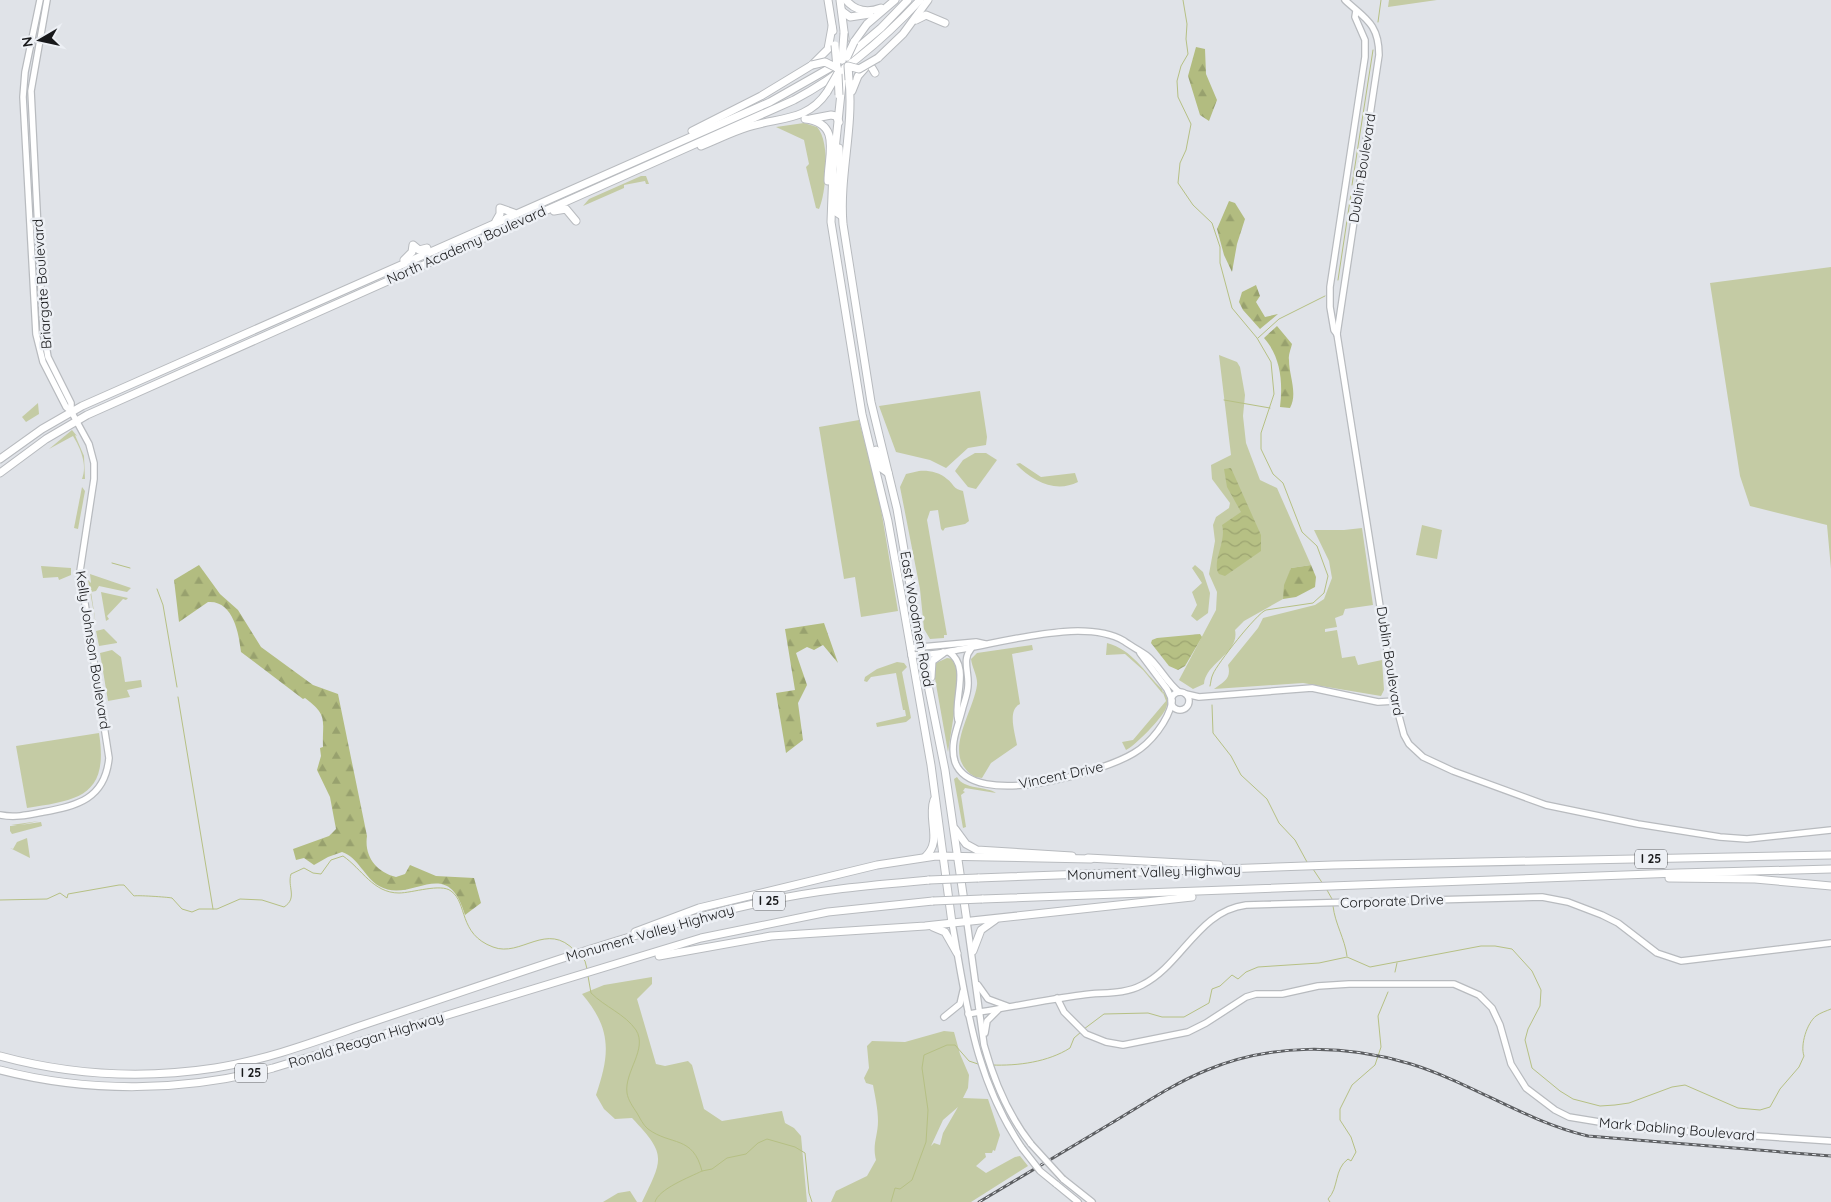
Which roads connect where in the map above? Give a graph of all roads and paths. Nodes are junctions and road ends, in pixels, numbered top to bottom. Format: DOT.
graph roads {
  1 [pos="40,0"];
  2 [pos="47,0"];
  3 [pos="828,0"];
  4 [pos="840,0"];
  5 [pos="846,0"];
  6 [pos="895,0"];
  7 [pos="908,0"];
  8 [pos="920,0"];
  9 [pos="928,0"];
  10 [pos="1345,0"];
  11 [pos="888,5"];
  12 [pos="879,9"];
  13 [pos="842,11"];
  14 [pos="1356,11"];
  15 [pos="912,23"];
  16 [pos="945,23"];
  17 [pos="832,27"];
  18 [pos="844,33"];
  19 [pos="836,47"];
  20 [pos="869,51"];
  21 [pos="870,59"];
  22 [pos="845,62"];
  23 [pos="812,65"];
  24 [pos="869,70"];
  25 [pos="839,71"];
  26 [pos="849,81"];
  27 [pos="850,107"];
  28 [pos="805,119"];
  29 [pos="839,122"];
  30 [pos="770,123"];
  31 [pos="838,138"];
  32 [pos="654,152"];
  33 [pos="671,154"];
  34 [pos="830,202"];
  35 [pos="842,216"];
  36 [pos="523,220"];
  37 [pos="576,221"];
  38 [pos="832,229"];
  39 [pos="461,237"];
  40 [pos="433,249"];
  41 [pos="455,250"];
  42 [pos="403,262"];
  43 [pos="1337,334"];
  44 [pos="71,411"];
  45 [pos="76,420"];
  46 [pos="867,432"];
  47 [pos="0,459"];
  48 [pos="0,473"];
  49 [pos="888,473"];
  50 [pos="985,644"];
  51 [pos="921,647"];
  52 [pos="972,649"];
  53 [pos="910,651"];
  54 [pos="946,653"];
  55 [pos="1140,653"];
  56 [pos="922,655"];
  57 [pos="1182,693"];
  58 [pos="1199,697"];
  59 [pos="1172,701"];
  60 [pos="1396,701"];
  61 [pos="1188,704"];
  62 [pos="1179,709"];
  63 [pos="1168,715"];
  64 [pos="958,720"];
  65 [pos="936,722"];
  66 [pos="934,797"];
  67 [pos="0,815"];
  68 [pos="954,828"];
  69 [pos="1831,830"];
  70 [pos="1831,854"];
  71 [pos="943,856"];
  72 [pos="958,856"];
  73 [pos="924,858"];
  74 [pos="1091,859"];
  75 [pos="1252,868"];
  76 [pos="1831,870"];
  77 [pos="1634,875"];
  78 [pos="1831,886"];
  79 [pos="1257,890"];
  80 [pos="996,919"];
  81 [pos="967,922"];
  82 [pos="952,923"];
  83 [pos="925,926"];
  84 [pos="612,943"];
  85 [pos="1831,943"];
  86 [pos="972,951"];
  87 [pos="958,953"];
  88 [pos="621,963"];
  89 [pos="491,982"];
  90 [pos="977,984"];
  91 [pos="964,989"];
  92 [pos="1057,998"];
  93 [pos="494,1001"];
  94 [pos="1009,1007"];
  95 [pos="999,1009"];
  96 [pos="980,1012"];
  97 [pos="968,1014"];
  98 [pos="944,1017"];
  99 [pos="984,1038"];
  100 [pos="0,1056"];
  101 [pos="0,1070"];
  102 [pos="1831,1141"];
  103 [pos="1078,1202"];
  104 [pos="1092,1202"];
  1 -- 44 [label="street, Briargate Boulevard"];
  2 -- 44 [label="street, Briargate Boulevard"];
  3 -- 17 [label="highway, East Woodmen Road"];
  4 -- 13 [label="highway, East Woodmen Road"];
  5 -- 12 [label="highway"];
  6 -- 11 [label="highway"];
  7 -- 32 [label="highway, North Academy Boulevard"];
  8 -- 20 [label="highway, North Academy Boulevard"];
  9 -- 15 [label="highway"];
  10 -- 14 [label="street, Dublin Boulevard"];
  11 -- 12 [label="highway"];
  11 -- 22 [label="highway, bridge"];
  12 -- 13 [label="highway"];
  13 -- 18 [label="highway, East Woodmen Road"];
  14 -- 43 [label="street, Dublin Boulevard"];
  14 -- 43 [label="street, Dublin Boulevard"];
  15 -- 16 [label="highway"];
  15 -- 24 [label="highway, bridge"];
  17 -- 19 [label="highway, East Woodmen Road"];
  17 -- 23 [label="highway"];
  18 -- 22 [label="highway, bridge"];
  18 -- 22 [label="highway, East Woodmen Road, bridge"];
  19 -- 22 [label="highway, bridge"];
  19 -- 25 [label="highway, East Woodmen Road, bridge"];
  20 -- 21 [label="highway"];
  20 -- 33 [label="highway, North Academy Boulevard"];
  22 -- 24 [label="highway, bridge"];
  22 -- 25 [label="highway, bridge"];
  22 -- 26 [label="highway, East Woodmen Road, bridge"];
  23 -- 25 [label="highway, bridge"];
  23 -- 32 [label="highway"];
  24 -- 27 [label="highway"];
  25 -- 26 [label="highway, bridge"];
  25 -- 29 [label="highway, East Woodmen Road, bridge"];
  25 -- 30 [label="highway, bridge"];
  26 -- 27 [label="highway, East Woodmen Road"];
  27 -- 35 [label="highway, East Woodmen Road"];
  28 -- 29 [label="highway"];
  28 -- 30 [label="highway"];
  28 -- 34 [label="highway"];
  29 -- 31 [label="highway, East Woodmen Road"];
  30 -- 33 [label="highway"];
  31 -- 34 [label="highway, East Woodmen Road"];
  31 -- 35 [label="highway"];
  32 -- 39 [label="highway, North Academy Boulevard"];
  33 -- 36 [label="highway, North Academy Boulevard"];
  34 -- 38 [label="highway, East Woodmen Road"];
  35 -- 38 [label="highway"];
  35 -- 49 [label="highway, East Woodmen Road"];
  36 -- 37 [label="highway"];
  36 -- 41 [label="highway, North Academy Boulevard"];
  38 -- 46 [label="highway, East Woodmen Road"];
  39 -- 40 [label="highway, North Academy Boulevard"];
  39 -- 41 [label="highway"];
  40 -- 42 [label="highway, North Academy Boulevard"];
  40 -- 42 [label="highway"];
  41 -- 45 [label="highway, North Academy Boulevard"];
  42 -- 44 [label="highway, North Academy Boulevard"];
  43 -- 60 [label="street, Dublin Boulevard"];
  44 -- 45 [label="street, Kelly Johnson Boulevard"];
  44 -- 47 [label="highway, North Academy Boulevard"];
  45 -- 48 [label="highway, North Academy Boulevard"];
  45 -- 67 [label="street, Kelly Johnson Boulevard"];
  46 -- 49 [label="highway"];
  46 -- 53 [label="highway, East Woodmen Road"];
  49 -- 51 [label="highway, East Woodmen Road"];
  50 -- 51 [label="street"];
  50 -- 52 [label="street"];
  50 -- 55 [label="street"];
  51 -- 53 [label="street"];
  51 -- 56 [label="highway, East Woodmen Road"];
  52 -- 54 [label="street"];
  52 -- 64 [label="street, Vincent Drive"];
  53 -- 56 [label="street"];
  53 -- 66 [label="highway, East Woodmen Road"];
  54 -- 56 [label="street"];
  54 -- 64 [label="street, Vincent Drive"];
  54 -- 65 [label="highway"];
  55 -- 57 [label="street"];
  55 -- 59 [label="street"];
  56 -- 65 [label="highway, East Woodmen Road"];
  57 -- 58 [label="street"];
  57 -- 59 [label="street"];
  57 -- 61 [label="street"];
  58 -- 60 [label="street"];
  58 -- 61 [label="street"];
  59 -- 62 [label="street"];
  59 -- 63 [label="street, Vincent Drive"];
  60 -- 69 [label="street, Dublin Boulevard"];
  61 -- 62 [label="street"];
  62 -- 63 [label="street, Vincent Drive"];
  63 -- 64 [label="street, Vincent Drive"];
  65 -- 68 [label="highway, East Woodmen Road"];
  66 -- 71 [label="highway, East Woodmen Road"];
  66 -- 73 [label="highway"];
  68 -- 72 [label="highway, East Woodmen Road"];
  68 -- 74 [label="highway"];
  70 -- 75 [label="highway, Monument Valley Highway / I 25"];
  71 -- 72 [label="highway"];
  71 -- 73 [label="highway"];
  71 -- 82 [label="highway, East Woodmen Road"];
  72 -- 74 [label="highway"];
  72 -- 81 [label="highway, East Woodmen Road"];
  73 -- 84 [label="highway"];
  74 -- 75 [label="highway"];
  75 -- 84 [label="highway, Monument Valley Highway / I 25, bridge"];
  76 -- 77 [label="highway, Monument Valley Highway / I 25"];
  77 -- 78 [label="highway"];
  77 -- 79 [label="highway, Monument Valley Highway / I 25"];
  79 -- 80 [label="highway"];
  79 -- 88 [label="highway, Monument Valley Highway / I 25, bridge"];
  80 -- 81 [label="highway"];
  80 -- 86 [label="highway"];
  81 -- 82 [label="highway"];
  81 -- 86 [label="street, East Woodmen Road"];
  82 -- 83 [label="highway"];
  82 -- 87 [label="street, East Woodmen Road"];
  83 -- 87 [label="highway"];
  83 -- 88 [label="highway"];
  84 -- 89 [label="highway, Monument Valley Highway / I 25"];
  85 -- 92 [label="street, Corporate Drive"];
  86 -- 90 [label="street, East Woodmen Road"];
  87 -- 91 [label="street, East Woodmen Road"];
  88 -- 93 [label="highway, Monument Valley Highway / I 25"];
  89 -- 100 [label="highway, Ronald Reagan Highway / I 25"];
  90 -- 94 [label="street"];
  90 -- 96 [label="street, East Woodmen Road"];
  91 -- 97 [label="street, East Woodmen Road"];
  91 -- 98 [label="street"];
  92 -- 94 [label="street, Corporate Drive"];
  92 -- 102 [label="street, Mark Dabling Boulevard"];
  93 -- 101 [label="highway, Ronald Reagan Highway / I 25"];
  94 -- 95 [label="street, Corporate Drive"];
  95 -- 96 [label="street, Corporate Drive"];
  95 -- 99 [label="street"];
  96 -- 97 [label="street, Corporate Drive"];
  96 -- 99 [label="street, East Woodmen Road"];
  97 -- 103 [label="street, East Woodmen Road, bridge"];
  99 -- 104 [label="street, East Woodmen Road, bridge"];
}
